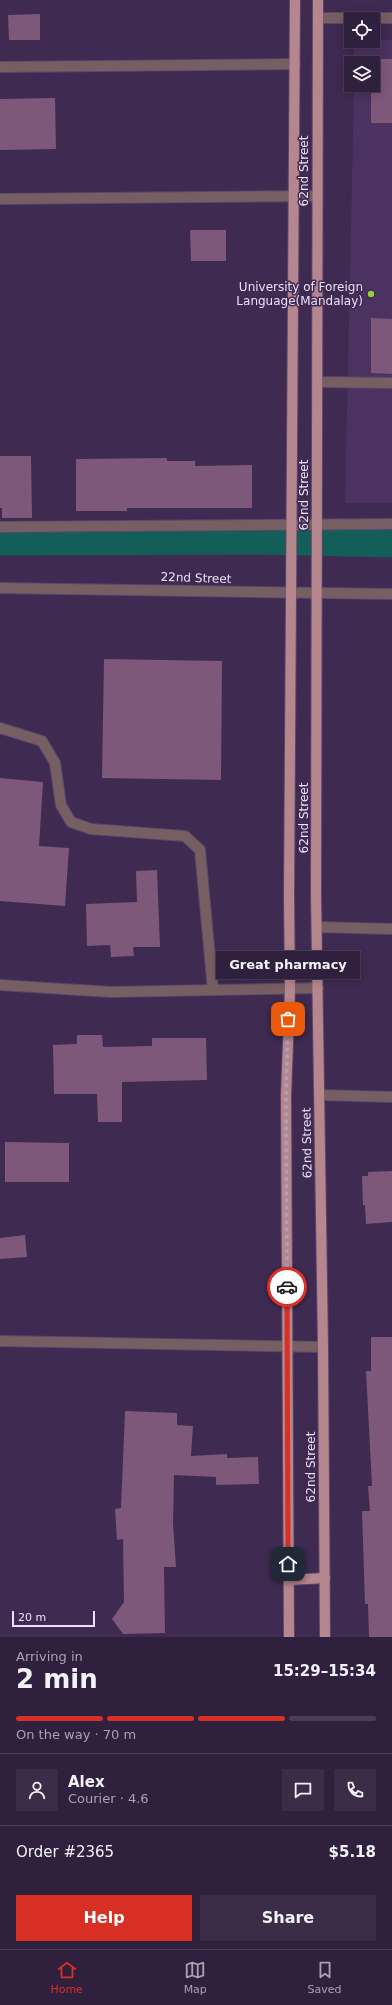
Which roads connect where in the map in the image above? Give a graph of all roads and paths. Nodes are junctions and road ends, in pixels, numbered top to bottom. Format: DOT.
graph roads {
  1 [pos="295,0"];
  2 [pos="318,0"];
  3 [pos="318,18"];
  4 [pos="392,18"];
  5 [pos="295,64"];
  6 [pos="0,67"];
  7 [pos="294,196"];
  8 [pos="317,196"];
  9 [pos="0,199"];
  10 [pos="318,382"];
  11 [pos="392,383"];
  12 [pos="392,524"];
  13 [pos="0,527"];
  14 [pos="292,528"];
  15 [pos="316,528"];
  16 [pos="0,588"];
  17 [pos="292,588"];
  18 [pos="318,593"];
  19 [pos="392,594"];
  20 [pos="0,728"];
  21 [pos="317,927"];
  22 [pos="392,929"];
  23 [pos="0,985"];
  24 [pos="318,988"];
  25 [pos="290,989"];
  26 [pos="213,990"];
  27 [pos="320,1095"];
  28 [pos="392,1097"];
  29 [pos="0,1341"];
  30 [pos="288,1348"];
  31 [pos="323,1348"];
  32 [pos="325,1578"];
  33 [pos="288,1580"];
  34 [pos="289,1637"];
  35 [pos="325,1637"];
  1 -- 5 [label="main road, 62nd Street"];
  2 -- 3 [label="main road, 62nd Street"];
  3 -- 4 [label="street"];
  3 -- 8 [label="main road, 62nd Street"];
  5 -- 6 [label="street"];
  5 -- 7 [label="main road, 62nd Street"];
  7 -- 8 [label="street"];
  7 -- 9 [label="street"];
  7 -- 14 [label="main road, 62nd Street"];
  8 -- 10 [label="main road, 62nd Street"];
  10 -- 11 [label="street"];
  10 -- 15 [label="main road, 62nd Street"];
  12 -- 15 [label="street"];
  13 -- 14 [label="street"];
  14 -- 15 [label="street"];
  14 -- 17 [label="main road, 62nd Street"];
  15 -- 18 [label="main road, 62nd Street"];
  16 -- 17 [label="street, 22nd Street"];
  17 -- 18 [label="street, 22nd Street"];
  17 -- 25 [label="main road, 62nd Street"];
  18 -- 19 [label="street, 22nd Street"];
  18 -- 21 [label="main road, 62nd Street"];
  20 -- 26 [label="street"];
  21 -- 22 [label="street"];
  21 -- 24 [label="main road, 62nd Street"];
  23 -- 26 [label="street"];
  24 -- 25 [label="street"];
  24 -- 27 [label="main road, 62nd Street"];
  25 -- 26 [label="street"];
  25 -- 30 [label="main road, 62nd Street"];
  27 -- 28 [label="street"];
  27 -- 31 [label="main road, 62nd Street"];
  29 -- 30 [label="street"];
  30 -- 31 [label="street"];
  30 -- 33 [label="main road, 62nd Street"];
  31 -- 32 [label="main road, 62nd Street"];
  32 -- 33 [label="main road"];
  32 -- 35 [label="main road, 62nd Street"];
  33 -- 34 [label="main road, 62nd Street"];
}
